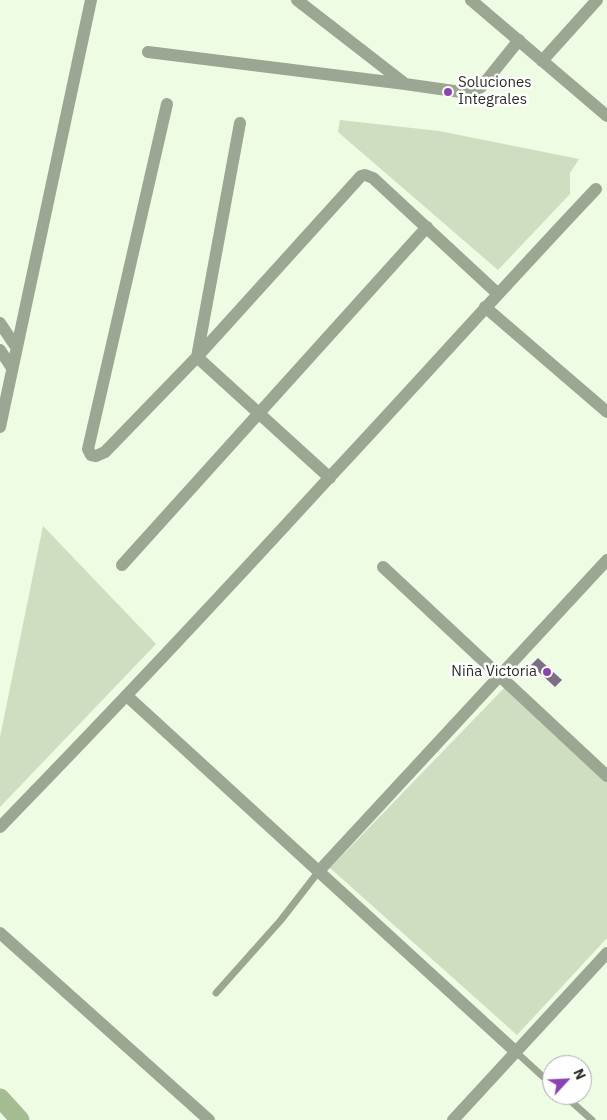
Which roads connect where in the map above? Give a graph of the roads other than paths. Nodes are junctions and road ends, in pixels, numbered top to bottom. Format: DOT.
graph roads {
  1 [pos="91,0"];
  2 [pos="297,0"];
  3 [pos="471,0"];
  4 [pos="597,0"];
  5 [pos="519,40"];
  6 [pos="148,52"];
  7 [pos="542,61"];
  8 [pos="405,84"];
  9 [pos="167,104"];
  10 [pos="607,116"];
  11 [pos="240,123"];
  12 [pos="596,189"];
  13 [pos="427,227"];
  14 [pos="497,293"];
  15 [pos="485,306"];
  16 [pos="0,323"];
  17 [pos="16,347"];
  18 [pos="0,350"];
  19 [pos="197,357"];
  20 [pos="12,368"];
  21 [pos="607,412"];
  22 [pos="258,413"];
  23 [pos="0,427"];
  24 [pos="330,478"];
  25 [pos="607,560"];
  26 [pos="122,565"];
  27 [pos="382,567"];
  28 [pos="499,676"];
  29 [pos="127,696"];
  30 [pos="607,776"];
  31 [pos="0,827"];
  32 [pos="319,871"];
  33 [pos="0,933"];
  34 [pos="607,953"];
  35 [pos="216,993"];
  36 [pos="516,1052"];
  37 [pos="542,1076"];
  38 [pos="575,1105"];
  39 [pos="209,1120"];
  40 [pos="453,1120"];
  41 [pos="592,1120"];
  1 -- 17 [label="street"];
  2 -- 8 [label="street"];
  3 -- 5 [label="street"];
  4 -- 7 [label="street"];
  5 -- 7 [label="street"];
  5 -- 8 [label="street"];
  6 -- 8 [label="street"];
  7 -- 10 [label="street"];
  9 -- 19 [label="street"];
  11 -- 19 [label="street"];
  12 -- 14 [label="street"];
  13 -- 14 [label="street"];
  13 -- 19 [label="street"];
  13 -- 22 [label="street"];
  14 -- 15 [label="street"];
  15 -- 21 [label="street"];
  15 -- 24 [label="street"];
  16 -- 17 [label="street"];
  17 -- 20 [label="street"];
  18 -- 20 [label="street"];
  19 -- 22 [label="street"];
  20 -- 23 [label="street"];
  22 -- 24 [label="street"];
  22 -- 26 [label="street"];
  24 -- 29 [label="street"];
  25 -- 28 [label="street"];
  27 -- 28 [label="street"];
  28 -- 30 [label="street"];
  28 -- 32 [label="street"];
  29 -- 31 [label="street"];
  29 -- 32 [label="street"];
  32 -- 35 [label="lane"];
  32 -- 36 [label="street"];
  33 -- 39 [label="street"];
  34 -- 36 [label="street"];
  36 -- 37 [label="lane"];
  36 -- 40 [label="street"];
  38 -- 41 [label="lane"];
}
